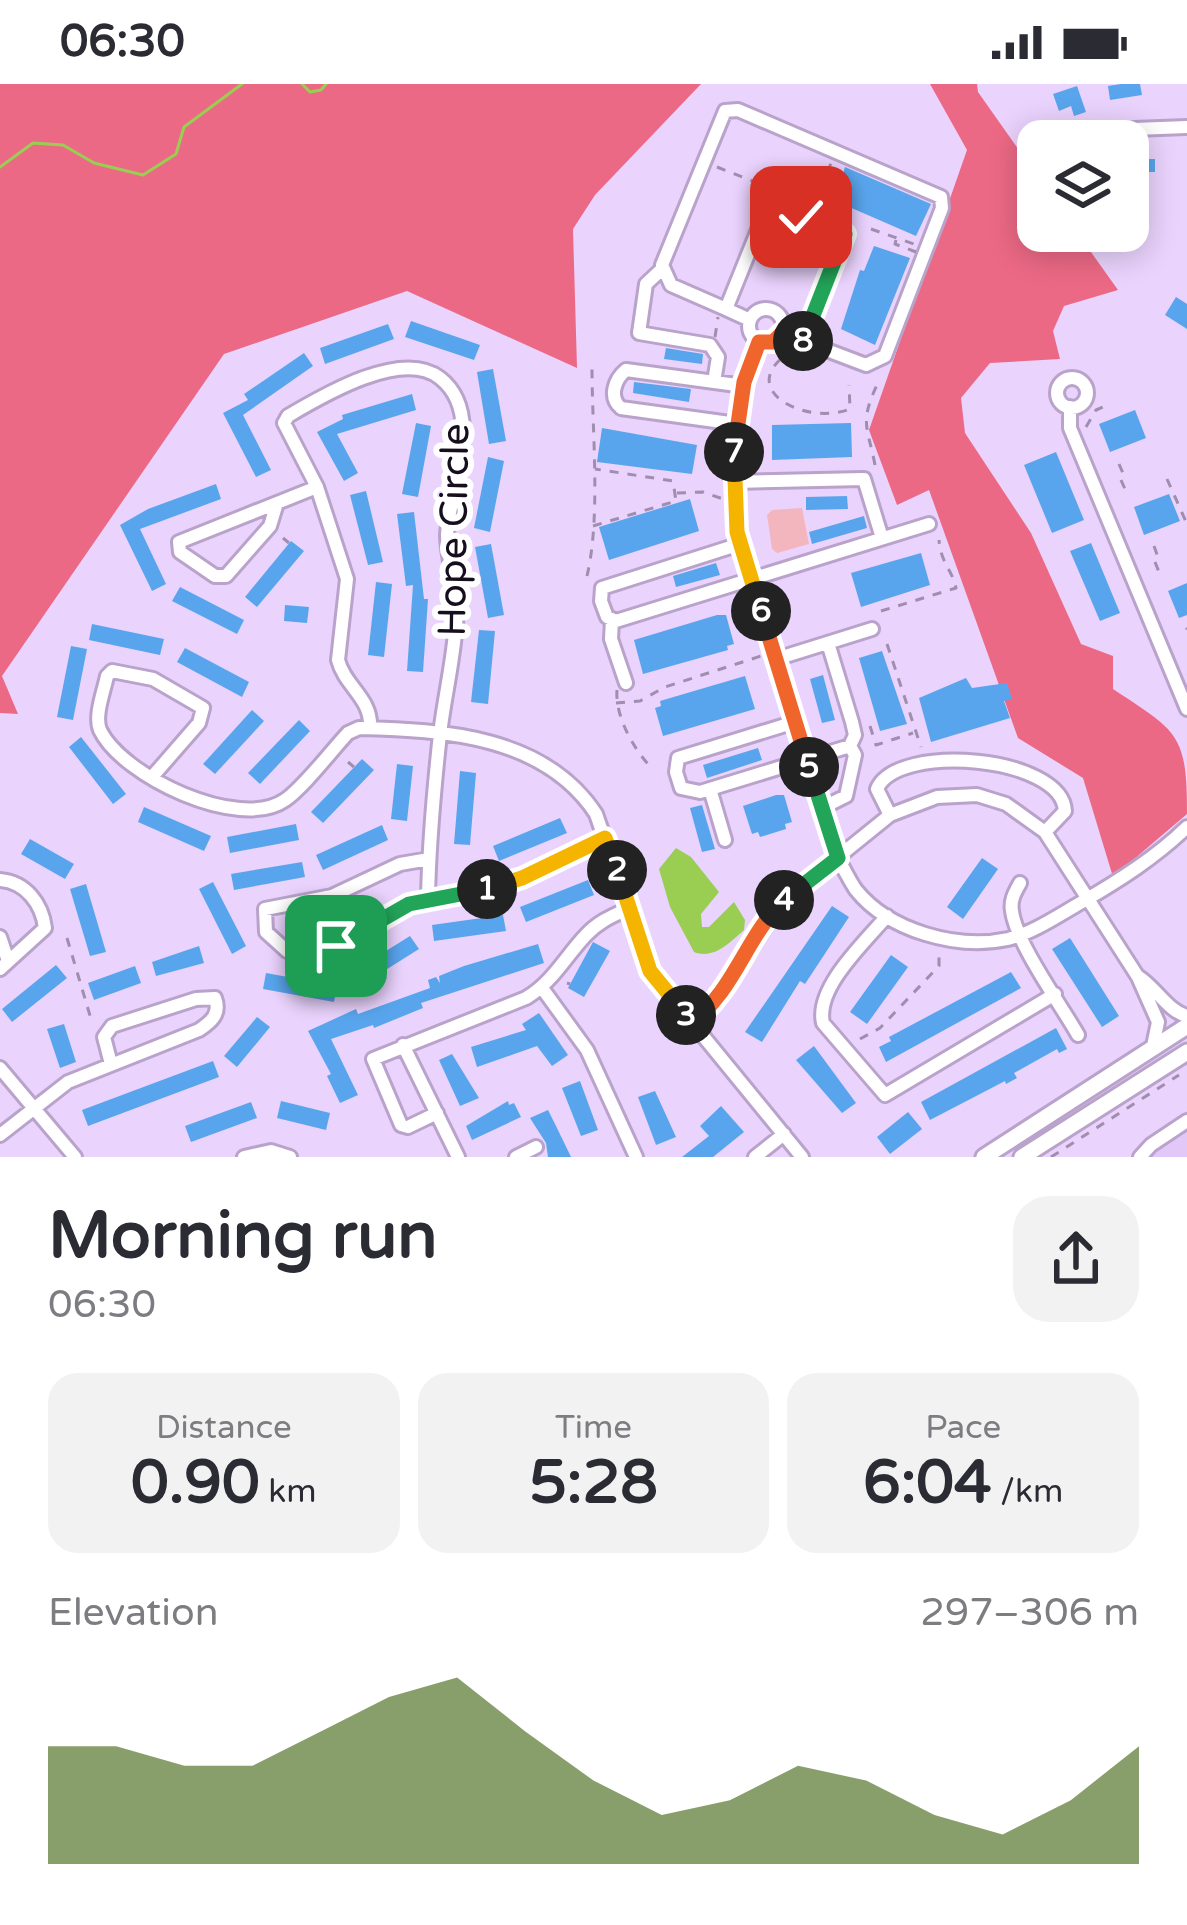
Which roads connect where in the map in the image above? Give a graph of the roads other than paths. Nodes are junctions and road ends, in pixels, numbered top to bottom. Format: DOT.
graph roads {
  1 [pos="1187,128"];
  2 [pos="1149,129"];
  3 [pos="662,269"];
  4 [pos="722,313"];
  5 [pos="750,320"];
  6 [pos="782,333"];
  7 [pos="759,342"];
  8 [pos="800,345"];
  9 [pos="714,382"];
  10 [pos="744,386"];
  11 [pos="1070,407"];
  12 [pos="737,424"];
  13 [pos="734,482"];
  14 [pos="317,487"];
  15 [pos="277,503"];
  16 [pos="929,524"];
  17 [pos="882,538"];
  18 [pos="740,544"];
  19 [pos="751,579"];
  20 [pos="612,619"];
  21 [pos="872,629"];
  22 [pos="828,643"];
  23 [pos="768,658"];
  24 [pos="621,686"];
  25 [pos="1187,709"];
  26 [pos="795,722"];
  27 [pos="370,728"];
  28 [pos="440,735"];
  29 [pos="843,749"];
  30 [pos="807,760"];
  31 [pos="152,777"];
  32 [pos="710,789"];
  33 [pos="822,808"];
  34 [pos="890,815"];
  35 [pos="1187,827"];
  36 [pos="1045,832"];
  37 [pos="605,838"];
  38 [pos="725,840"];
  39 [pos="838,858"];
  40 [pos="429,859"];
  41 [pos="0,880"];
  42 [pos="1020,883"];
  43 [pos="428,898"];
  44 [pos="1089,898"];
  45 [pos="627,909"];
  46 [pos="886,916"];
  47 [pos="1020,935"];
  48 [pos="0,937"];
  49 [pos="4,965"];
  50 [pos="1138,976"];
  51 [pos="542,988"];
  52 [pos="1055,994"];
  53 [pos="1187,1016"];
  54 [pos="692,1022"];
  55 [pos="1187,1026"];
  56 [pos="1078,1034"];
  57 [pos="403,1045"];
  58 [pos="1153,1048"];
  59 [pos="1187,1052"];
  60 [pos="112,1064"];
  61 [pos="0,1068"];
  62 [pos="35,1108"];
  63 [pos="437,1113"];
  64 [pos="1187,1121"];
  65 [pos="784,1134"];
  66 [pos="0,1135"];
  67 [pos="536,1147"];
  68 [pos="287,1155"];
  69 [pos="75,1157"];
  70 [pos="244,1157"];
  71 [pos="458,1157"];
  72 [pos="516,1157"];
  73 [pos="636,1157"];
  74 [pos="755,1157"];
  75 [pos="802,1157"];
  76 [pos="984,1157"];
  77 [pos="1022,1157"];
  78 [pos="1140,1157"];
  1 -- 2 [label="street"];
  3 -- 4 [label="street"];
  3 -- 8 [label="street"];
  3 -- 9 [label="street"];
  4 -- 5 [label="street"];
  4 -- 8 [label="street"];
  5 -- 6 [label="street"];
  5 -- 7 [label="street"];
  6 -- 7 [label="street"];
  6 -- 8 [label="street"];
  7 -- 10 [label="street"];
  9 -- 10 [label="street"];
  9 -- 12 [label="street"];
  10 -- 12 [label="street"];
  11 -- 25 [label="street"];
  12 -- 13 [label="street"];
  13 -- 17 [label="street"];
  13 -- 18 [label="street"];
  14 -- 15 [label="street"];
  14 -- 27 [label="street, Hope Circle"];
  14 -- 28 [label="street, Hope Circle"];
  15 -- 15 [label="street"];
  16 -- 17 [label="street"];
  17 -- 19 [label="street"];
  18 -- 19 [label="street"];
  18 -- 20 [label="street"];
  19 -- 20 [label="street"];
  19 -- 23 [label="street"];
  20 -- 24 [label="street"];
  21 -- 22 [label="street"];
  22 -- 23 [label="street"];
  22 -- 29 [label="street"];
  23 -- 26 [label="street"];
  26 -- 30 [label="street"];
  26 -- 32 [label="street"];
  27 -- 28 [label="street"];
  27 -- 31 [label="street"];
  28 -- 37 [label="street"];
  28 -- 40 [label="street, Hope Circle"];
  29 -- 30 [label="street"];
  29 -- 33 [label="street"];
  30 -- 32 [label="street"];
  30 -- 33 [label="street"];
  31 -- 31 [label="street"];
  32 -- 38 [label="street"];
  33 -- 39 [label="street"];
  34 -- 36 [label="street"];
  34 -- 36 [label="street"];
  34 -- 39 [label="street"];
  35 -- 44 [label="street"];
  36 -- 44 [label="street"];
  37 -- 43 [label="street"];
  37 -- 45 [label="street"];
  39 -- 46 [label="street"];
  39 -- 54 [label="street"];
  40 -- 43 [label="street, Hope Circle"];
  40 -- 43 [label="street"];
  41 -- 49 [label="street"];
  42 -- 47 [label="street"];
  44 -- 47 [label="street"];
  44 -- 50 [label="street"];
  45 -- 51 [label="street"];
  45 -- 54 [label="street"];
  46 -- 47 [label="street"];
  46 -- 52 [label="street"];
  47 -- 52 [label="street"];
  48 -- 49 [label="street"];
  50 -- 53 [label="street"];
  50 -- 58 [label="street"];
  51 -- 57 [label="street"];
  51 -- 73 [label="street"];
  52 -- 56 [label="street"];
  54 -- 65 [label="street"];
  55 -- 58 [label="main road"];
  57 -- 63 [label="street"];
  57 -- 63 [label="street"];
  58 -- 76 [label="main road"];
  59 -- 77 [label="main road"];
  60 -- 60 [label="street"];
  60 -- 62 [label="street"];
  61 -- 62 [label="street"];
  62 -- 66 [label="street"];
  62 -- 69 [label="street"];
  63 -- 71 [label="street"];
  64 -- 78 [label="street"];
  65 -- 74 [label="street"];
  65 -- 75 [label="street"];
  67 -- 72 [label="street"];
  68 -- 70 [label="street"];
}
